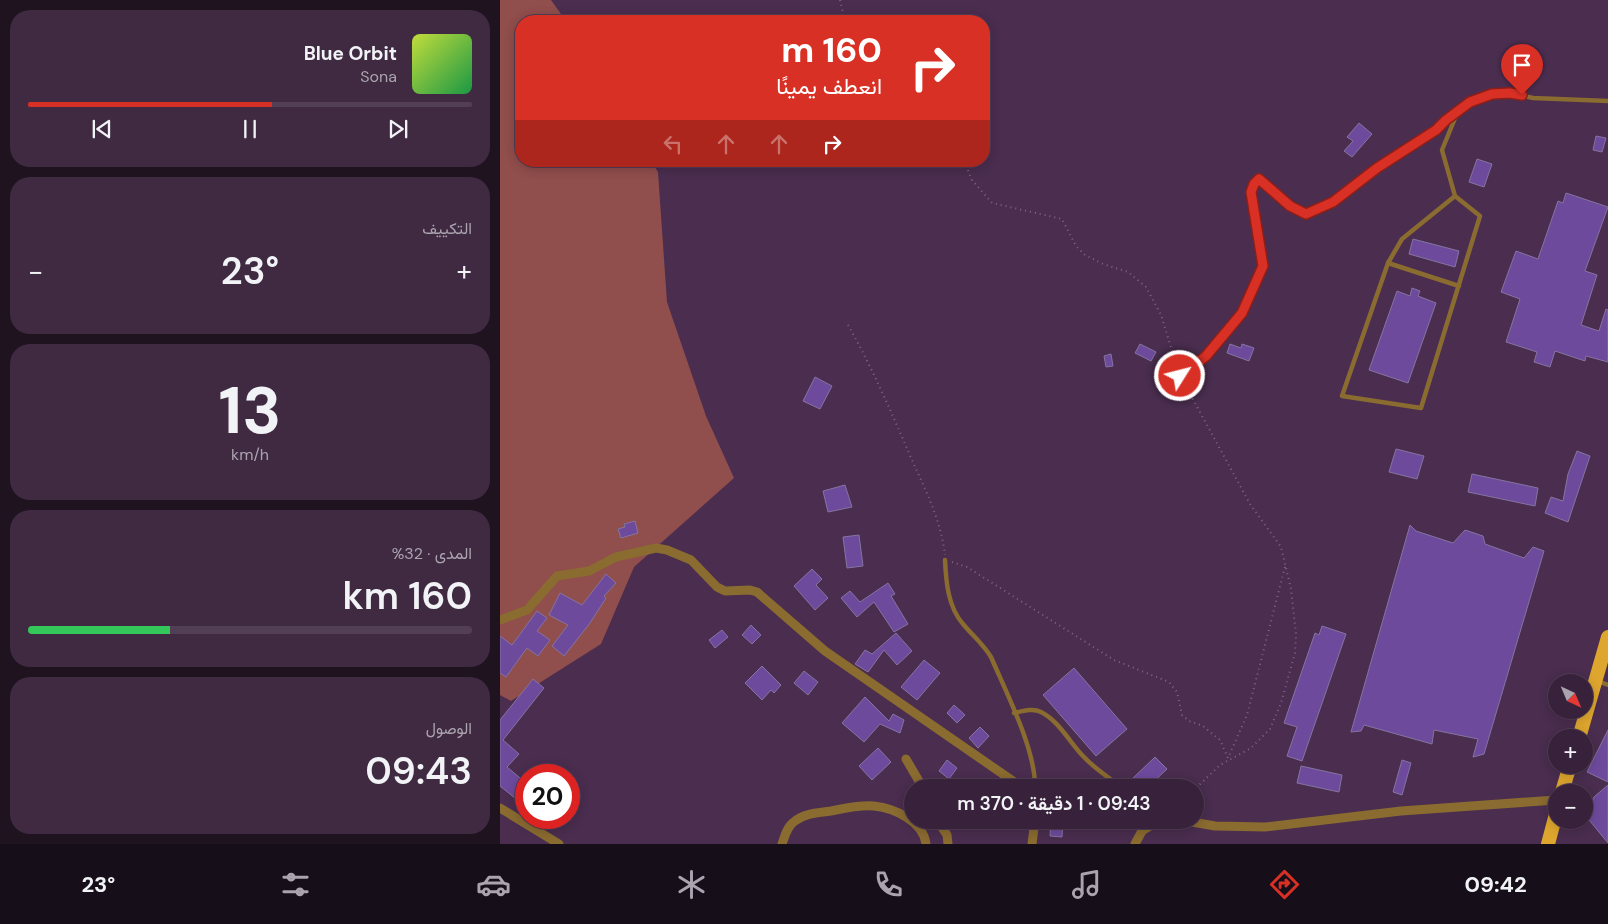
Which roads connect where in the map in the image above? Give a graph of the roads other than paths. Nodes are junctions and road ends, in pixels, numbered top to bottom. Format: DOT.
graph roads {
  1 [pos="1608,101"];
  2 [pos="1458,111"];
  3 [pos="1455,196"];
  4 [pos="1388,263"];
  5 [pos="1458,286"];
  6 [pos="1180,376"];
  7 [pos="946,560"];
  8 [pos="500,620"];
  9 [pos="1607,645"];
  10 [pos="1602,683"];
  11 [pos="1014,713"];
  12 [pos="1582,729"];
  13 [pos="906,759"];
  14 [pos="918,779"];
  15 [pos="1010,779"];
  16 [pos="1034,779"];
  17 [pos="1110,779"];
  18 [pos="1548,801"];
  19 [pos="500,808"];
  20 [pos="1204,824"];
  21 [pos="943,829"];
  22 [pos="1034,829"];
  23 [pos="1145,829"];
  24 [pos="1552,829"];
  25 [pos="559,844"];
  26 [pos="782,844"];
  27 [pos="926,844"];
  28 [pos="948,844"];
  29 [pos="1032,844"];
  30 [pos="1135,844"];
  31 [pos="1548,844"];
  1 -- 2 [label="lane"];
  2 -- 3 [label="lane"];
  2 -- 6 [label="lane"];
  3 -- 4 [label="lane"];
  3 -- 5 [label="lane"];
  4 -- 5 [label="lane"];
  4 -- 5 [label="lane"];
  7 -- 11 [label="lane"];
  8 -- 15 [label="street"];
  9 -- 10 [label="highway"];
  10 -- 12 [label="highway"];
  11 -- 16 [label="lane"];
  11 -- 17 [label="lane"];
  13 -- 14 [label="street"];
  18 -- 20 [label="street"];
  19 -- 25 [label="street"];
  21 -- 28 [label="street"];
  22 -- 29 [label="street"];
  23 -- 30 [label="street"];
  24 -- 31 [label="highway"];
  26 -- 27 [label="street"];
}
